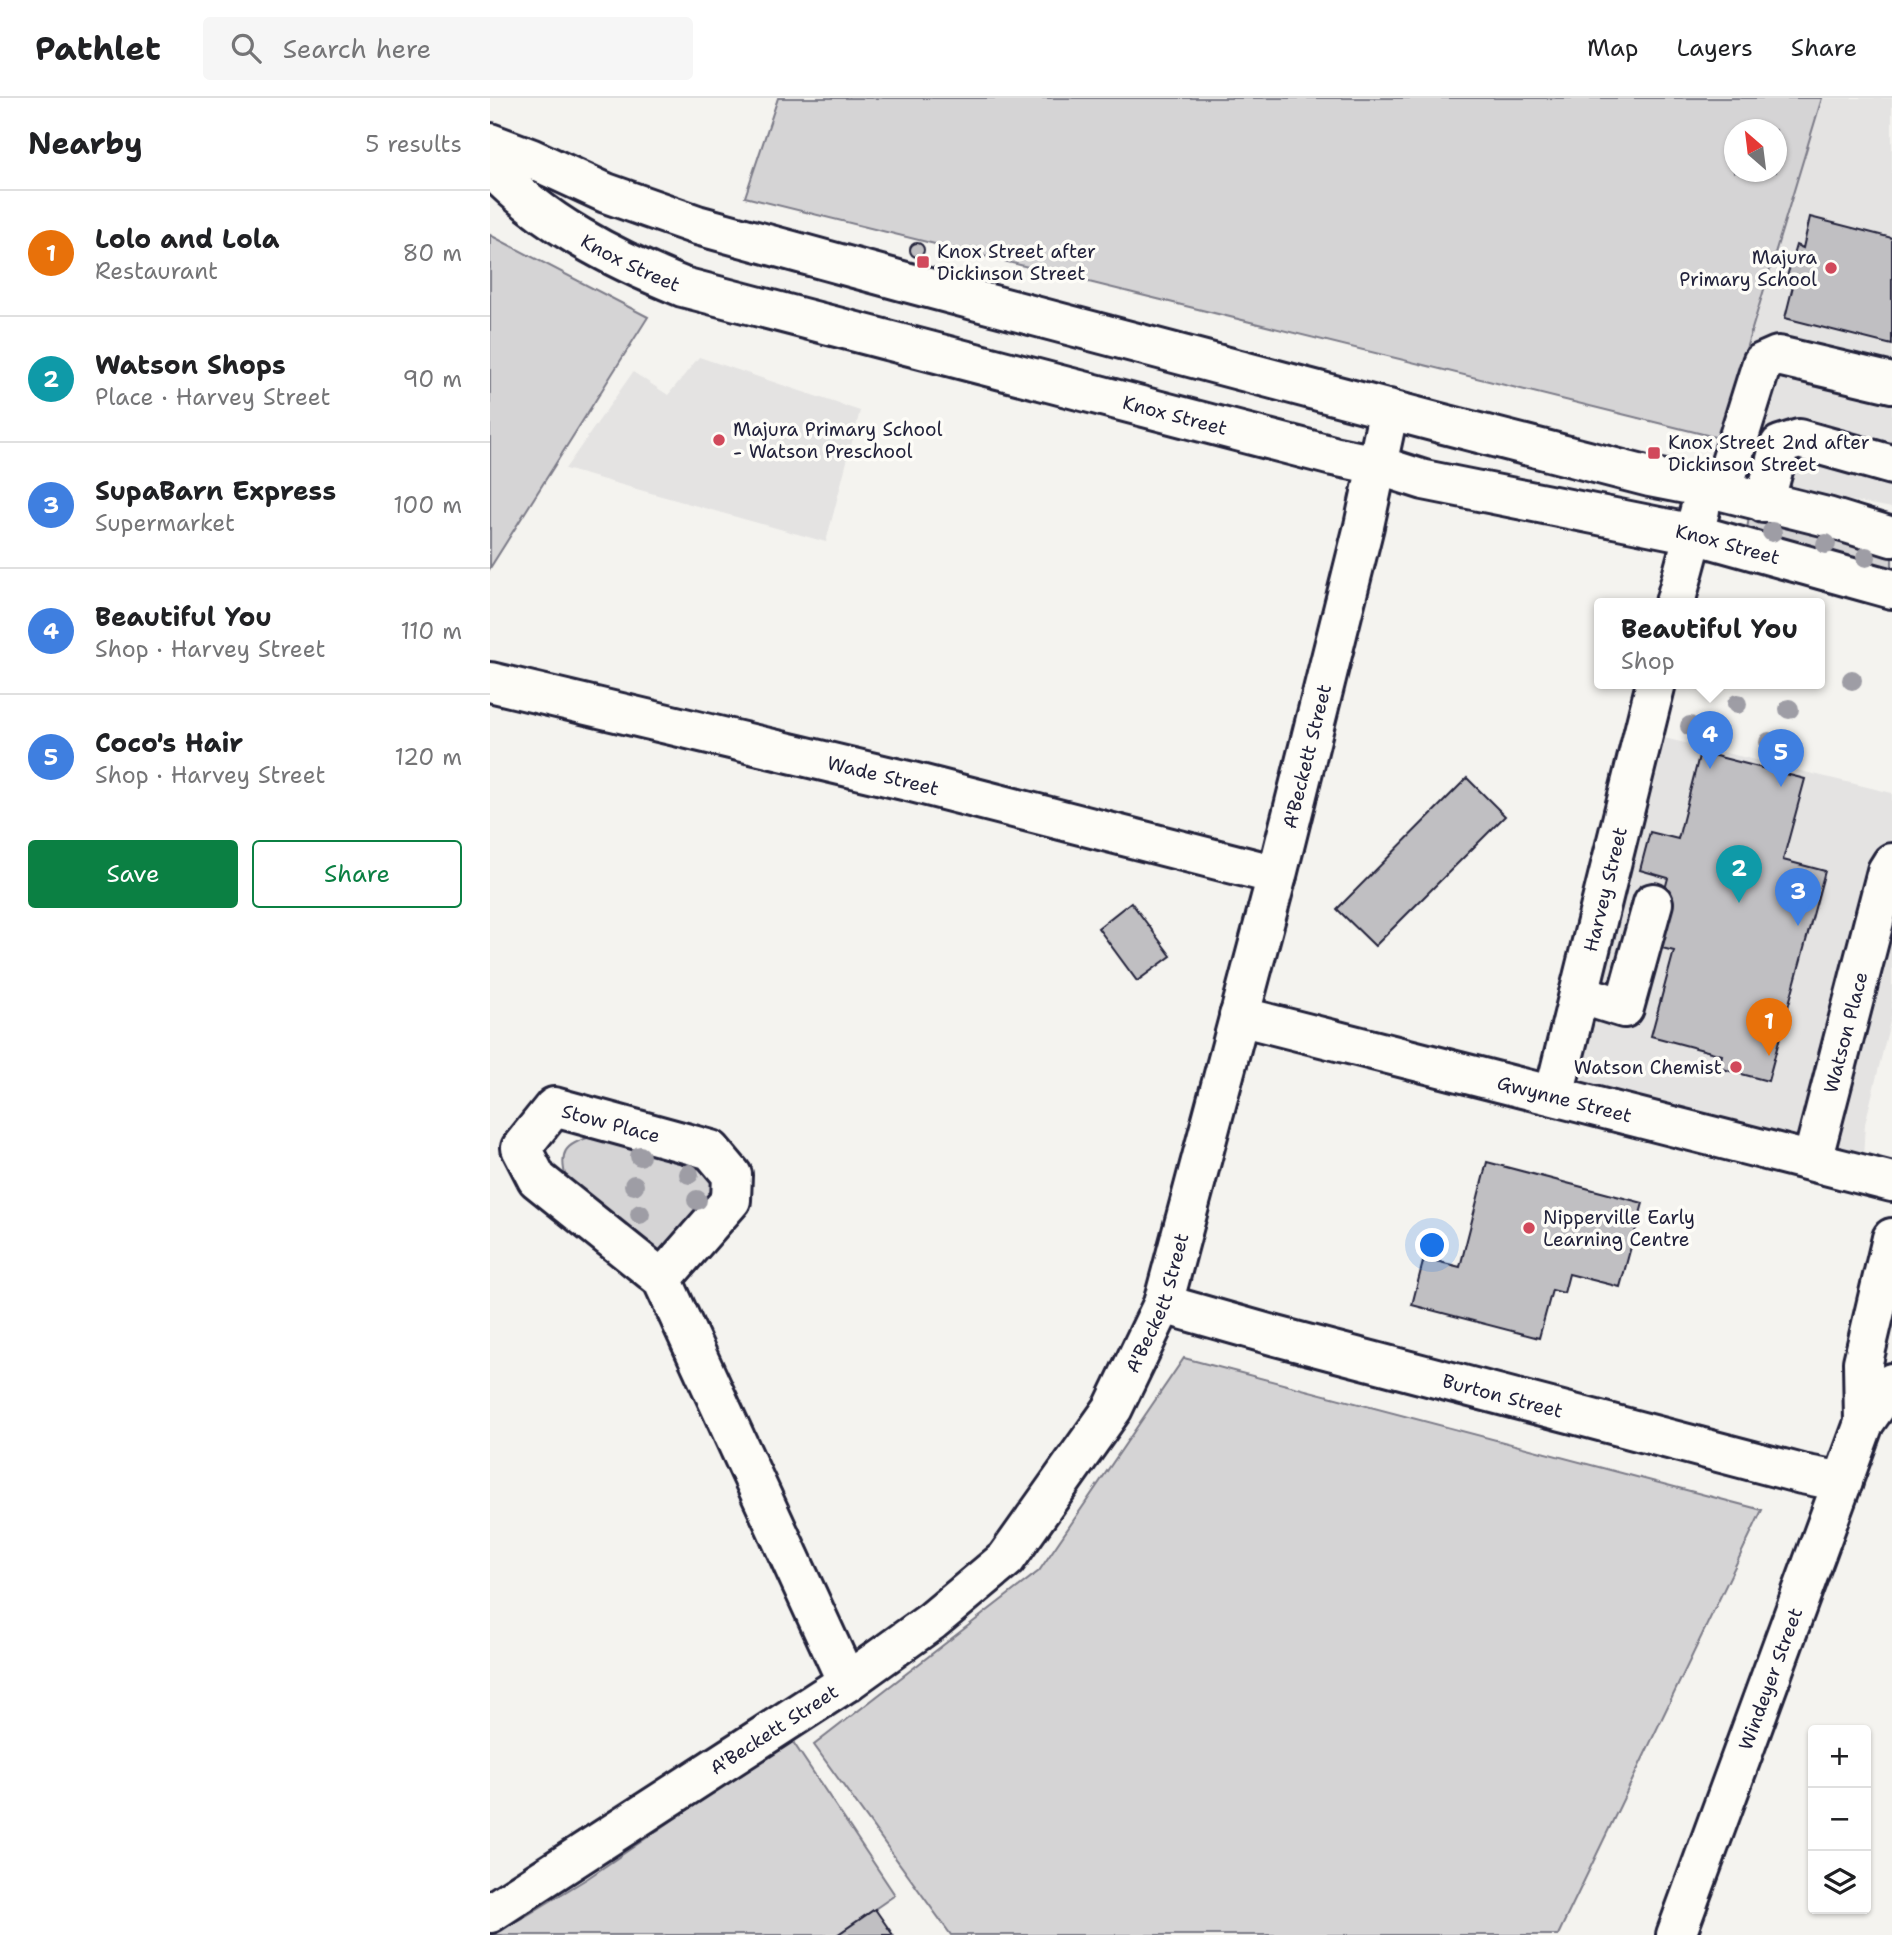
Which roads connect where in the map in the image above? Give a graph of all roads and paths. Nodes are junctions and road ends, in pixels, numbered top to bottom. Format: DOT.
graph roads {
  1 [pos="490,143"];
  2 [pos="490,166"];
  3 [pos="1892,383"];
  4 [pos="1389,409"];
  5 [pos="1377,465"];
  6 [pos="1892,465"];
  7 [pos="1714,491"];
  8 [pos="1764,503"];
  9 [pos="1694,534"];
  10 [pos="1892,537"];
  11 [pos="1892,589"];
  12 [pos="1676,598"];
  13 [pos="490,682"];
  14 [pos="1655,689"];
  15 [pos="1892,863"];
  16 [pos="1277,875"];
  17 [pos="1653,903"];
  18 [pos="1579,994"];
  19 [pos="1239,1016"];
  20 [pos="1554,1095"];
  21 [pos="1812,1161"];
  22 [pos="1892,1182"];
  23 [pos="1892,1238"];
  24 [pos="662,1279"];
  25 [pos="1163,1304"];
  26 [pos="1892,1383"];
  27 [pos="1864,1423"];
  28 [pos="1843,1482"];
  29 [pos="847,1682"];
  30 [pos="492,1906"];
  31 [pos="1676,1935"];
  1 -- 4 [label="street"];
  2 -- 5 [label="street, Knox Street"];
  3 -- 7 [label="street"];
  4 -- 5 [label="street, A'Beckett Street"];
  4 -- 7 [label="street"];
  5 -- 9 [label="street, Knox Street"];
  5 -- 16 [label="street, A'Beckett Street"];
  6 -- 8 [label="street"];
  7 -- 8 [label="street"];
  7 -- 9 [label="street"];
  8 -- 10 [label="street"];
  9 -- 11 [label="street, Knox Street"];
  9 -- 12 [label="street"];
  13 -- 16 [label="street, Wade Street"];
  14 -- 18 [label="street, Harvey Street"];
  15 -- 21 [label="street, Watson Place"];
  16 -- 19 [label="street, A'Beckett Street"];
  17 -- 18 [label="street"];
  18 -- 20 [label="street, Harvey Street"];
  19 -- 20 [label="street, Gwynne Street"];
  19 -- 25 [label="street, A'Beckett Street"];
  20 -- 21 [label="street, Gwynne Street"];
  21 -- 22 [label="street, Gwynne Street"];
  23 -- 27 [label="street, Windeyer Street"];
  24 -- 24 [label="street, Stow Place"];
  24 -- 29 [label="street, Stow Place"];
  25 -- 28 [label="street, Burton Street"];
  25 -- 29 [label="street, A'Beckett Street"];
  26 -- 27 [label="street, Windeyer Street"];
  27 -- 28 [label="street, Windeyer Street"];
  28 -- 31 [label="street, Windeyer Street"];
  29 -- 30 [label="street, A'Beckett Street"];
}
